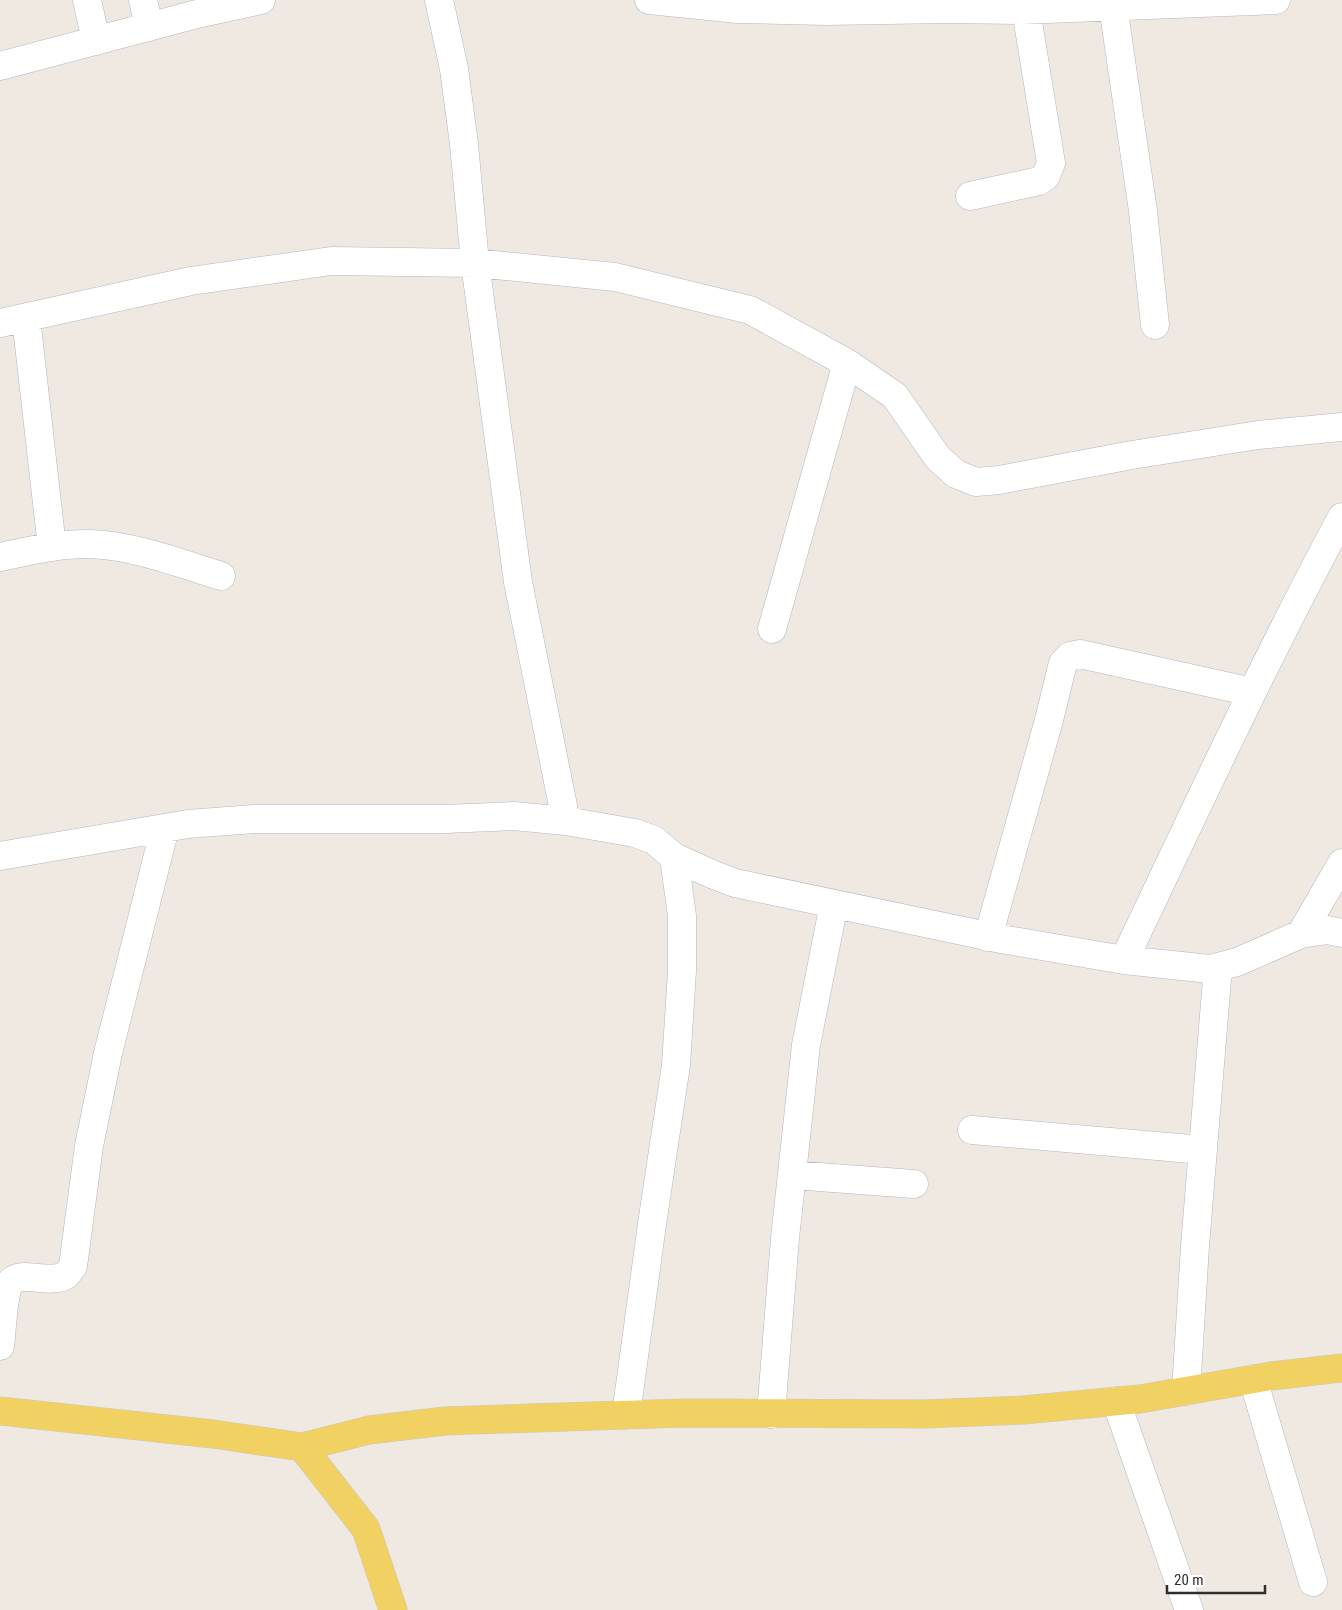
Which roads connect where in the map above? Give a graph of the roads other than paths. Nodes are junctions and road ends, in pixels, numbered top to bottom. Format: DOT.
graph roads {
  1 [pos="87,0"];
  2 [pos="143,0"];
  3 [pos="261,0"];
  4 [pos="440,0"];
  5 [pos="649,0"];
  6 [pos="1276,0"];
  7 [pos="1113,6"];
  8 [pos="1026,10"];
  9 [pos="149,27"];
  10 [pos="96,41"];
  11 [pos="0,66"];
  12 [pos="970,196"];
  13 [pos="475,263"];
  14 [pos="7,321"];
  15 [pos="1155,325"];
  16 [pos="847,363"];
  17 [pos="1342,427"];
  18 [pos="1342,517"];
  19 [pos="52,547"];
  20 [pos="0,557"];
  21 [pos="221,576"];
  22 [pos="772,629"];
  23 [pos="1252,692"];
  24 [pos="566,821"];
  25 [pos="165,828"];
  26 [pos="0,856"];
  27 [pos="674,857"];
  28 [pos="1342,863"];
  29 [pos="834,904"];
  30 [pos="1342,933"];
  31 [pos="1301,934"];
  32 [pos="988,937"];
  33 [pos="1124,960"];
  34 [pos="1218,967"];
  35 [pos="972,1130"];
  36 [pos="1203,1150"];
  37 [pos="792,1175"];
  38 [pos="914,1184"];
  39 [pos="0,1346"];
  40 [pos="1342,1368"];
  41 [pos="1253,1379"];
  42 [pos="1186,1391"];
  43 [pos="1116,1401"];
  44 [pos="0,1411"];
  45 [pos="771,1414"];
  46 [pos="626,1415"];
  47 [pos="302,1447"];
  48 [pos="1312,1582"];
  49 [pos="393,1610"];
  50 [pos="1189,1610"];
  1 -- 10 [label="street"];
  2 -- 9 [label="street"];
  3 -- 9 [label="street"];
  4 -- 13 [label="street"];
  5 -- 8 [label="street"];
  6 -- 7 [label="street"];
  7 -- 8 [label="street"];
  7 -- 15 [label="street"];
  8 -- 12 [label="street"];
  9 -- 10 [label="street"];
  10 -- 11 [label="street"];
  13 -- 14 [label="street"];
  13 -- 16 [label="street"];
  13 -- 24 [label="street"];
  14 -- 19 [label="street"];
  16 -- 17 [label="street"];
  16 -- 22 [label="street"];
  18 -- 23 [label="street"];
  19 -- 20 [label="street"];
  19 -- 21 [label="street"];
  23 -- 32 [label="street"];
  23 -- 33 [label="street"];
  24 -- 25 [label="street"];
  24 -- 27 [label="street"];
  25 -- 26 [label="street"];
  25 -- 39 [label="street"];
  27 -- 29 [label="street"];
  27 -- 46 [label="street"];
  28 -- 31 [label="street"];
  29 -- 32 [label="street"];
  29 -- 37 [label="street"];
  30 -- 31 [label="street"];
  31 -- 34 [label="street"];
  32 -- 33 [label="street"];
  33 -- 34 [label="street"];
  34 -- 36 [label="street"];
  35 -- 36 [label="street"];
  36 -- 42 [label="street"];
  37 -- 38 [label="street"];
  37 -- 45 [label="street"];
  40 -- 41 [label="main road"];
  41 -- 42 [label="main road"];
  41 -- 48 [label="street"];
  42 -- 43 [label="main road"];
  43 -- 45 [label="main road"];
  43 -- 50 [label="street"];
  44 -- 47 [label="main road"];
  45 -- 46 [label="main road"];
  46 -- 47 [label="main road"];
  47 -- 49 [label="main road"];
}
